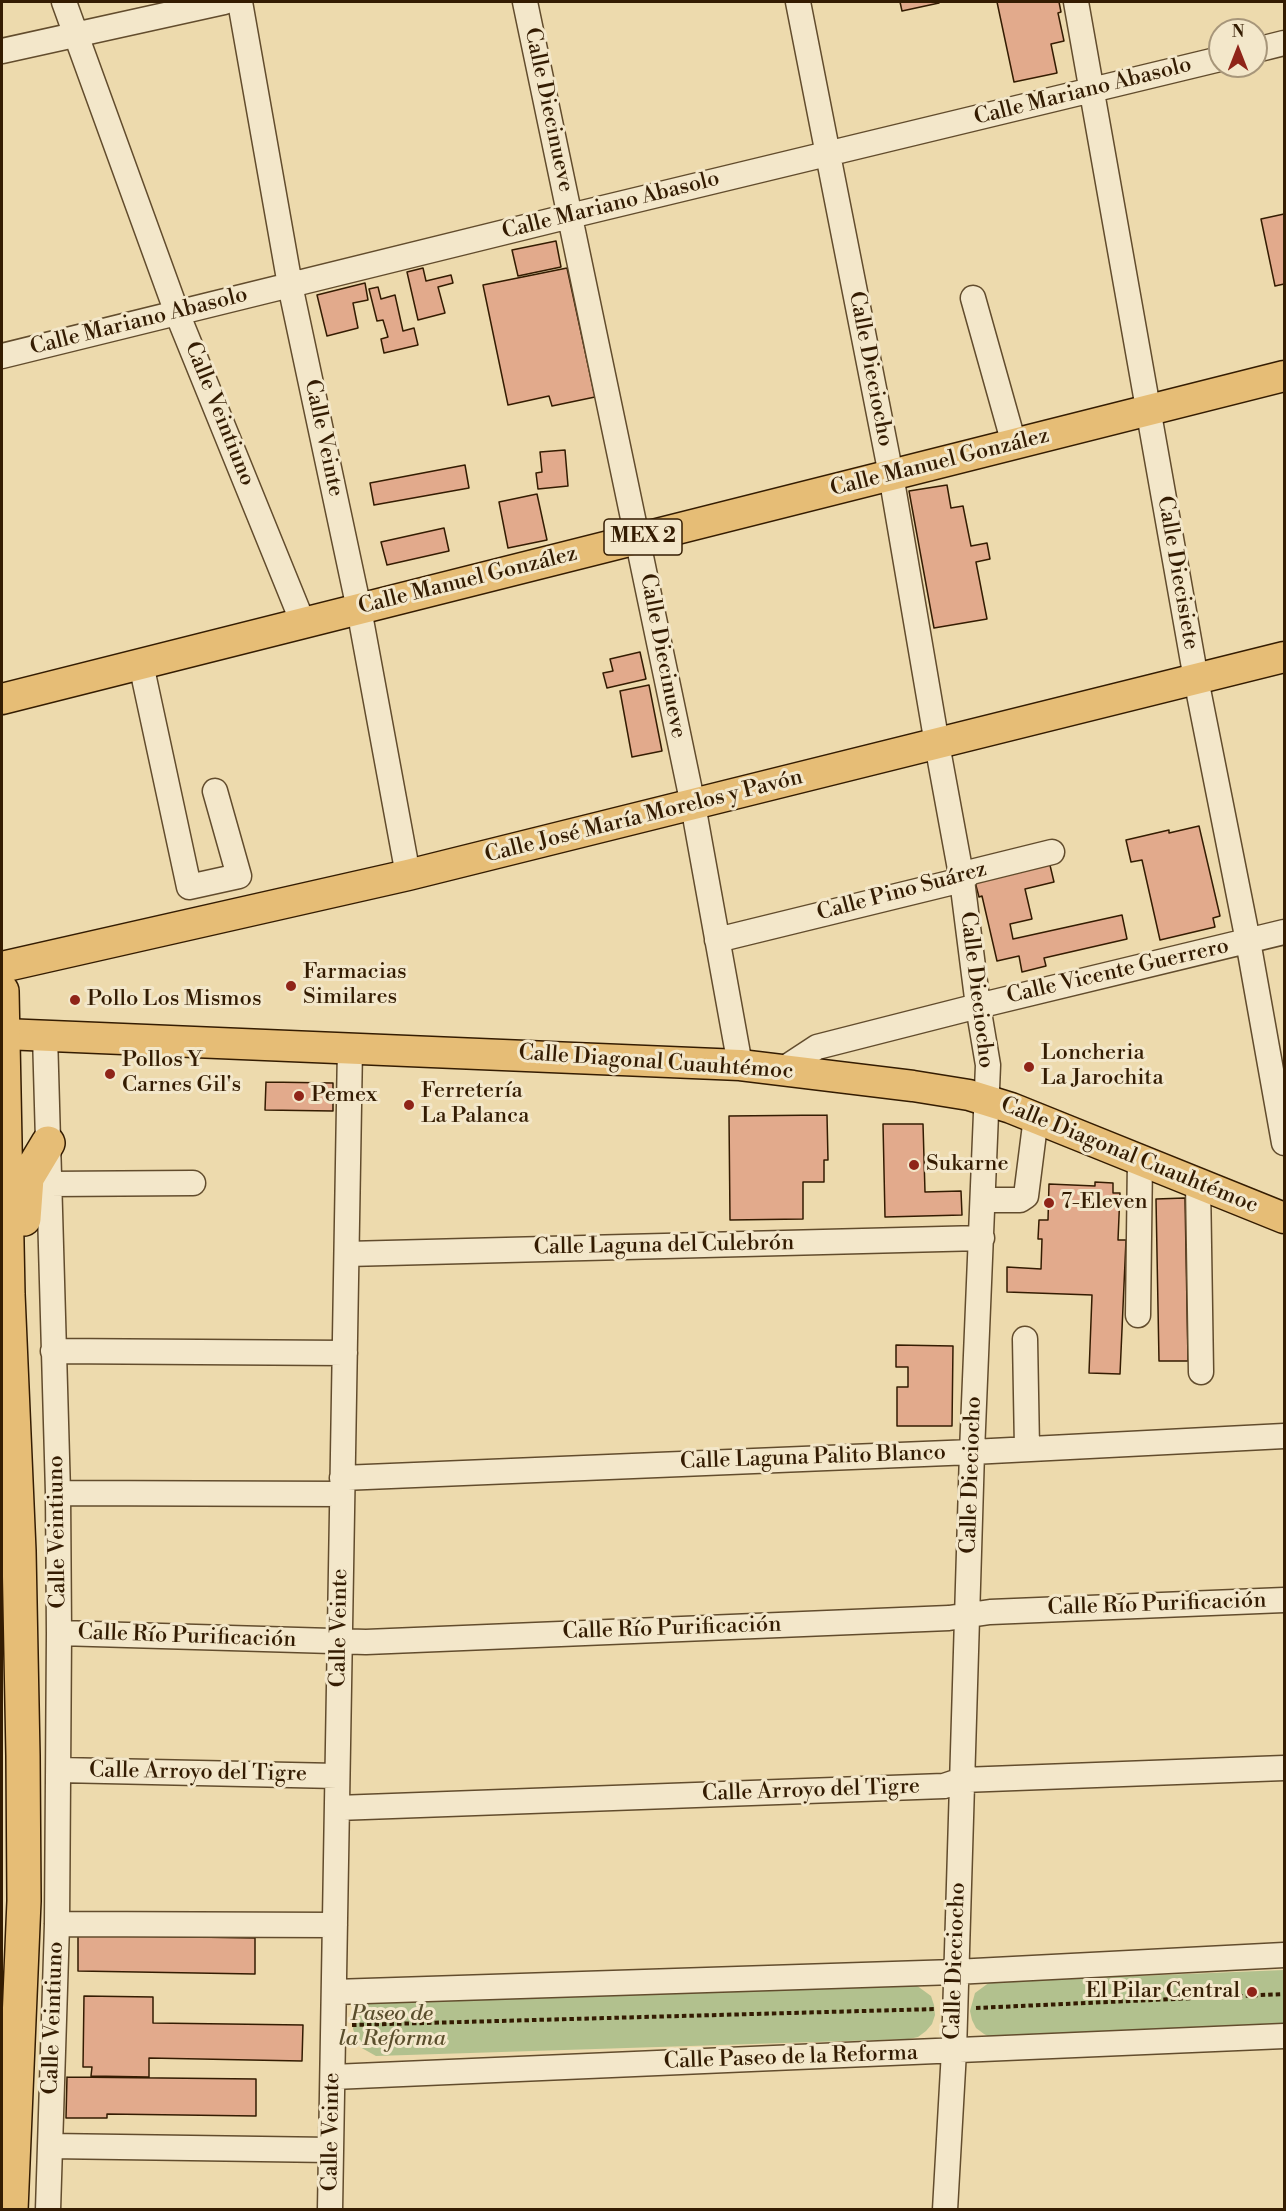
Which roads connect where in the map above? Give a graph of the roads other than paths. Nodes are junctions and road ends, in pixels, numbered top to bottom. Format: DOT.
graph roads {
  1 [pos="64,2"];
  2 [pos="224,2"];
  3 [pos="240,2"];
  4 [pos="525,2"];
  5 [pos="798,2"];
  6 [pos="1076,2"];
  7 [pos="77,35"];
  8 [pos="1284,43"];
  9 [pos="1268,47"];
  10 [pos="2,51"];
  11 [pos="1208,62"];
  12 [pos="1091,89"];
  13 [pos="827,155"];
  14 [pos="570,216"];
  15 [pos="290,285"];
  16 [pos="973,298"];
  17 [pos="177,313"];
  18 [pos="2,356"];
  19 [pos="1284,376"];
  20 [pos="1148,410"];
  21 [pos="1014,444"];
  22 [pos="891,475"];
  23 [pos="638,538"];
  24 [pos="359,609"];
  25 [pos="303,623"];
  26 [pos="1284,657"];
  27 [pos="141,664"];
  28 [pos="1196,679"];
  29 [pos="2,699"];
  30 [pos="937,744"];
  31 [pos="215,790"];
  32 [pos="693,805"];
  33 [pos="1052,852"];
  34 [pos="408,875"];
  35 [pos="962,880"];
  36 [pos="1284,932"];
  37 [pos="717,940"];
  38 [pos="1248,941"];
  39 [pos="2,967"];
  40 [pos="2,992"];
  41 [pos="978,1006"];
  42 [pos="2,1034"];
  43 [pos="45,1035"];
  44 [pos="350,1047"];
  45 [pos="740,1065"];
  46 [pos="782,1070"];
  47 [pos="987,1100"];
  48 [pos="1036,1117"];
  49 [pos="48,1143"];
  50 [pos="1284,1143"];
  51 [pos="1140,1159"];
  52 [pos="193,1183"];
  53 [pos="1198,1183"];
  54 [pos="49,1184"];
  55 [pos="983,1200"];
  56 [pos="1284,1218"];
  57 [pos="982,1238"];
  58 [pos="347,1254"];
  59 [pos="8,1294"];
  60 [pos="1138,1315"];
  61 [pos="1025,1339"];
  62 [pos="53,1351"];
  63 [pos="345,1353"];
  64 [pos="1201,1372"];
  65 [pos="1284,1436"];
  66 [pos="1027,1448"];
  67 [pos="972,1452"];
  68 [pos="342,1486"];
  69 [pos="58,1493"];
  70 [pos="1284,1600"];
  71 [pos="968,1615"];
  72 [pos="59,1633"];
  73 [pos="340,1641"];
  74 [pos="1284,1768"];
  75 [pos="59,1770"];
  76 [pos="338,1776"];
  77 [pos="962,1780"];
  78 [pos="338,1808"];
  79 [pos="57,1924"];
  80 [pos="335,1925"];
  81 [pos="1284,1955"];
  82 [pos="955,1972"];
  83 [pos="334,1992"];
  84 [pos="1284,2036"];
  85 [pos="954,2051"];
  86 [pos="333,2077"];
  87 [pos="50,2146"];
  88 [pos="331,2150"];
  89 [pos="10,2210"];
  90 [pos="48,2210"];
  91 [pos="330,2210"];
  92 [pos="945,2210"];
  1 -- 7 [label="street, Calle Veintiuno"];
  2 -- 7 [label="street"];
  3 -- 15 [label="street, Calle Veinte"];
  4 -- 14 [label="street, Calle Diecinueve"];
  5 -- 13 [label="street, Calle Dieciocho"];
  6 -- 12 [label="street, Calle Diecisiete"];
  7 -- 10 [label="street"];
  7 -- 17 [label="street, Calle Veintiuno"];
  8 -- 9 [label="street"];
  11 -- 12 [label="street, Calle Mariano Abasolo"];
  12 -- 13 [label="street, Calle Mariano Abasolo"];
  12 -- 20 [label="street, Calle Diecisiete"];
  13 -- 14 [label="street, Calle Mariano Abasolo"];
  13 -- 22 [label="street, Calle Dieciocho"];
  14 -- 15 [label="street, Calle Mariano Abasolo"];
  14 -- 23 [label="street, Calle Diecinueve"];
  15 -- 17 [label="street, Calle Mariano Abasolo"];
  15 -- 24 [label="street, Calle Veinte"];
  16 -- 21 [label="street"];
  17 -- 18 [label="street, Calle Mariano Abasolo"];
  17 -- 25 [label="street, Calle Veintiuno"];
  19 -- 20 [label="main road, Calle Manuel González / MEX 2"];
  20 -- 21 [label="main road, Calle Manuel González / MEX 2"];
  20 -- 28 [label="street, Calle Diecisiete"];
  21 -- 22 [label="main road, Calle Manuel González / MEX 2"];
  22 -- 23 [label="main road, Calle Manuel González / MEX 2"];
  22 -- 30 [label="street, Calle Dieciocho"];
  23 -- 24 [label="main road, Calle Manuel González / MEX 2"];
  23 -- 32 [label="street, Calle Diecinueve"];
  24 -- 25 [label="main road, Calle Manuel González / MEX 2"];
  24 -- 34 [label="street, Calle Veinte"];
  25 -- 27 [label="main road, Calle Manuel González / MEX 2"];
  26 -- 28 [label="main road, Calle José María Morelos y Pavón"];
  27 -- 29 [label="main road, Calle Manuel González / MEX 2"];
  27 -- 31 [label="street"];
  28 -- 30 [label="main road, Calle José María Morelos y Pavón"];
  28 -- 38 [label="street, Calle Diecisiete"];
  30 -- 32 [label="main road, Calle José María Morelos y Pavón"];
  30 -- 35 [label="street, Calle Dieciocho"];
  32 -- 34 [label="main road, Calle José María Morelos y Pavón"];
  32 -- 37 [label="street, Calle Diecinueve"];
  33 -- 35 [label="street, Calle Pino Suárez"];
  34 -- 39 [label="main road, Calle José María Morelos y Pavón"];
  35 -- 37 [label="street, Calle Pino Suárez"];
  35 -- 41 [label="street, Calle Dieciocho"];
  36 -- 38 [label="street, Calle Vicente Guerrero"];
  37 -- 45 [label="street, Calle Diecinueve"];
  38 -- 41 [label="street, Calle Vicente Guerrero"];
  38 -- 50 [label="street, Calle Diecisiete"];
  40 -- 42 [label="highway"];
  41 -- 46 [label="street, Calle Vicente Guerrero"];
  41 -- 47 [label="street, Calle Dieciocho"];
  42 -- 43 [label="main road, Calle Diagonal Cuauhtémoc"];
  42 -- 59 [label="highway"];
  43 -- 44 [label="main road, Calle Diagonal Cuauhtémoc"];
  43 -- 49 [label="street, Calle Veintiuno"];
  44 -- 45 [label="main road, Calle Diagonal Cuauhtémoc"];
  44 -- 58 [label="street, Calle Veinte"];
  45 -- 46 [label="main road, Calle Diagonal Cuauhtémoc"];
  46 -- 47 [label="main road, Calle Diagonal Cuauhtémoc"];
  47 -- 48 [label="main road, Calle Diagonal Cuauhtémoc"];
  47 -- 55 [label="street, Calle Dieciocho"];
  48 -- 51 [label="main road, Calle Diagonal Cuauhtémoc"];
  48 -- 55 [label="street"];
  49 -- 54 [label="street, Calle Veintiuno"];
  49 -- 59 [label="highway"];
  51 -- 53 [label="main road, Calle Diagonal Cuauhtémoc"];
  51 -- 60 [label="street"];
  52 -- 54 [label="street"];
  53 -- 56 [label="main road, Calle Diagonal Cuauhtémoc"];
  53 -- 64 [label="street"];
  54 -- 62 [label="street, Calle Veintiuno"];
  55 -- 57 [label="street, Calle Dieciocho"];
  57 -- 58 [label="street, Calle Laguna del Culebrón"];
  57 -- 67 [label="street, Calle Dieciocho"];
  58 -- 63 [label="street, Calle Veinte"];
  59 -- 89 [label="highway"];
  61 -- 66 [label="street"];
  62 -- 63 [label="street"];
  62 -- 69 [label="street, Calle Veintiuno"];
  63 -- 68 [label="street, Calle Veinte"];
  65 -- 66 [label="street, Calle Laguna Palito Blanco"];
  66 -- 67 [label="street, Calle Laguna Palito Blanco"];
  67 -- 68 [label="street, Calle Laguna Palito Blanco"];
  67 -- 71 [label="street, Calle Dieciocho"];
  68 -- 69 [label="street, Calle Laguna Palito Blanco"];
  68 -- 73 [label="street, Calle Veinte"];
  69 -- 72 [label="street, Calle Veintiuno"];
  70 -- 71 [label="street, Calle Río Purificación"];
  71 -- 73 [label="street, Calle Río Purificación"];
  71 -- 77 [label="street, Calle Dieciocho"];
  72 -- 73 [label="street, Calle Río Purificación"];
  72 -- 75 [label="street, Calle Veintiuno"];
  73 -- 76 [label="street, Calle Veinte"];
  74 -- 77 [label="street, Calle Arroyo del Tigre"];
  75 -- 76 [label="street, Calle Arroyo del Tigre"];
  75 -- 79 [label="street, Calle Veintiuno"];
  76 -- 78 [label="street, Calle Veinte"];
  77 -- 78 [label="street, Calle Arroyo del Tigre"];
  77 -- 82 [label="street, Calle Dieciocho"];
  78 -- 80 [label="street, Calle Veinte"];
  79 -- 80 [label="street"];
  79 -- 87 [label="street, Calle Veintiuno"];
  80 -- 83 [label="street, Calle Veinte"];
  81 -- 82 [label="street"];
  82 -- 83 [label="street"];
  82 -- 85 [label="street, Calle Dieciocho"];
  83 -- 86 [label="street, Calle Veinte"];
  84 -- 85 [label="street, Calle Paseo de la Reforma"];
  85 -- 86 [label="street, Calle Paseo de la Reforma"];
  85 -- 92 [label="street, Calle Dieciocho"];
  86 -- 88 [label="street, Calle Veinte"];
  87 -- 88 [label="street"];
  87 -- 90 [label="street, Calle Veintiuno"];
  88 -- 91 [label="street, Calle Veinte"];
}
